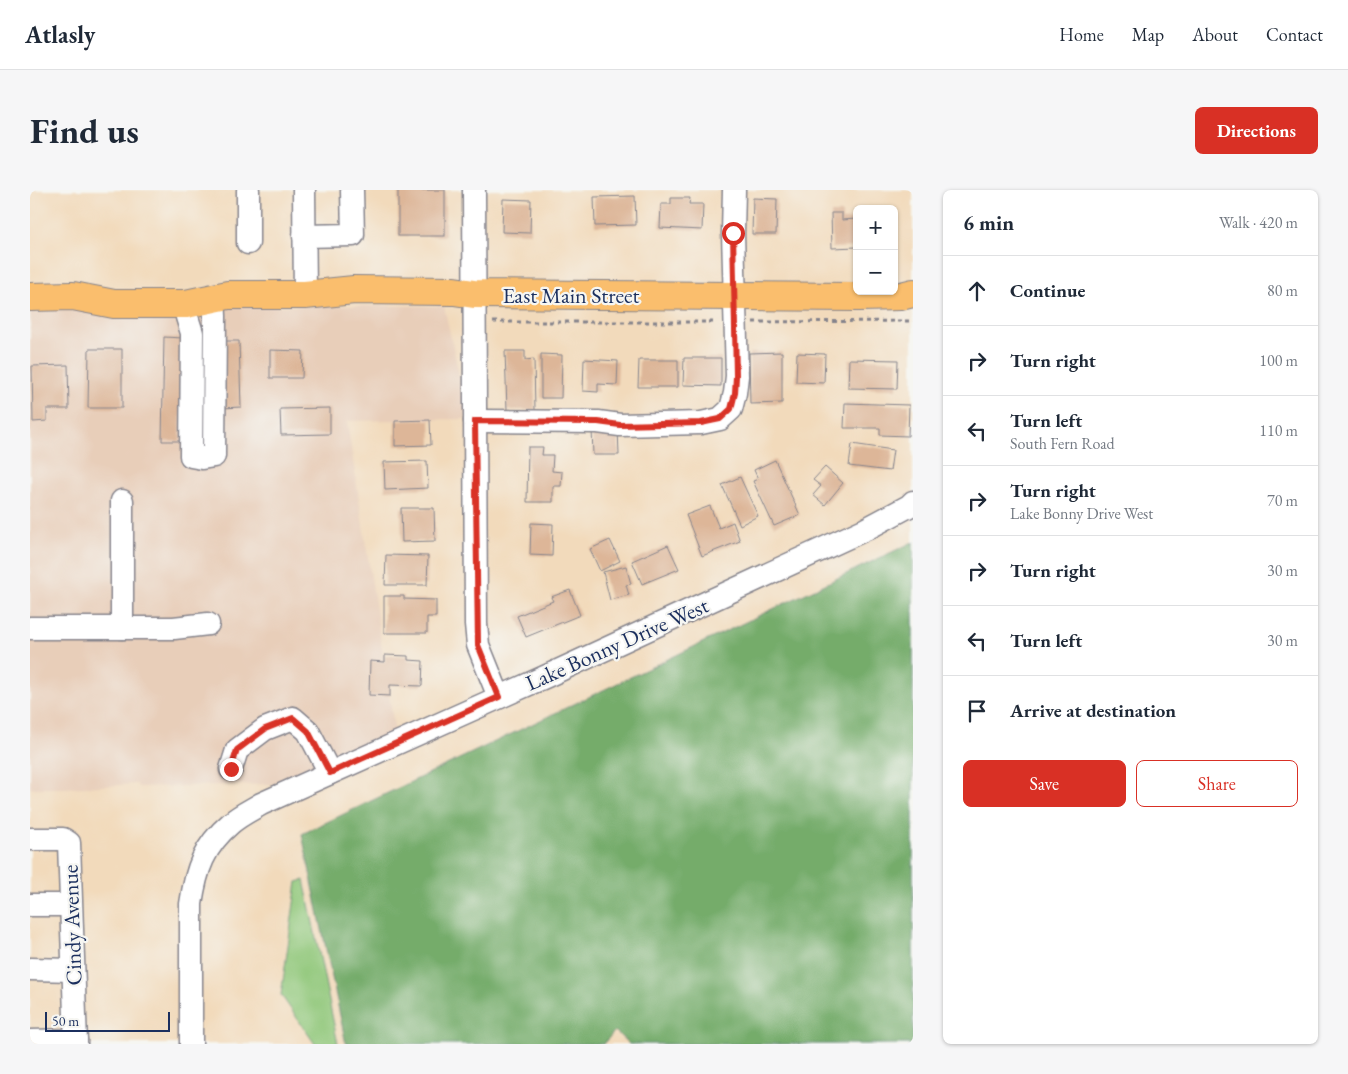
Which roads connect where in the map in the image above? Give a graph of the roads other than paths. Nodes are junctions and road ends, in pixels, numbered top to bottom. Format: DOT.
graph roads {
  1 [pos="248,190"];
  2 [pos="304,190"];
  3 [pos="352,190"];
  4 [pos="474,190"];
  5 [pos="734,190"];
  6 [pos="304,236"];
  7 [pos="248,243"];
  8 [pos="913,293"];
  9 [pos="474,294"];
  10 [pos="305,295"];
  11 [pos="73,296"];
  12 [pos="221,296"];
  13 [pos="30,297"];
  14 [pos="186,304"];
  15 [pos="735,309"];
  16 [pos="192,341"];
  17 [pos="215,341"];
  18 [pos="191,398"];
  19 [pos="215,398"];
  20 [pos="475,421"];
  21 [pos="122,502"];
  22 [pos="913,502"];
  23 [pos="208,624"];
  24 [pos="30,628"];
  25 [pos="122,628"];
  26 [pos="499,697"];
  27 [pos="231,769"];
  28 [pos="330,773"];
  29 [pos="30,839"];
  30 [pos="70,905"];
  31 [pos="30,906"];
  32 [pos="30,969"];
  33 [pos="73,970"];
  34 [pos="30,1041"];
  35 [pos="76,1042"];
  36 [pos="191,1044"];
  1 -- 7 [label="street"];
  2 -- 6 [label="street"];
  3 -- 6 [label="street"];
  4 -- 9 [label="street"];
  5 -- 15 [label="street"];
  6 -- 10 [label="street"];
  8 -- 15 [label="main road, East Main Street"];
  9 -- 10 [label="main road, East Main Street"];
  9 -- 15 [label="main road, East Main Street"];
  9 -- 20 [label="street"];
  10 -- 12 [label="main road, East Main Street"];
  11 -- 12 [label="main road, East Main Street"];
  11 -- 13 [label="main road, East Main Street"];
  11 -- 14 [label="main road, East Main Street"];
  12 -- 14 [label="main road, East Main Street"];
  12 -- 17 [label="street"];
  14 -- 16 [label="street"];
  15 -- 20 [label="street"];
  16 -- 17 [label="street"];
  16 -- 18 [label="street"];
  17 -- 19 [label="street"];
  18 -- 19 [label="street"];
  18 -- 19 [label="street"];
  20 -- 26 [label="street"];
  21 -- 25 [label="street"];
  22 -- 26 [label="street, Lake Bonny Drive West"];
  23 -- 25 [label="street"];
  24 -- 25 [label="street"];
  26 -- 28 [label="street, Lake Bonny Drive West"];
  27 -- 28 [label="street"];
  28 -- 36 [label="street, Lake Bonny Drive West"];
  29 -- 30 [label="street, Cindy Avenue"];
  30 -- 31 [label="street"];
  30 -- 33 [label="street, Cindy Avenue"];
  32 -- 33 [label="street"];
  33 -- 35 [label="street, Cindy Avenue"];
  34 -- 35 [label="street"];
}
